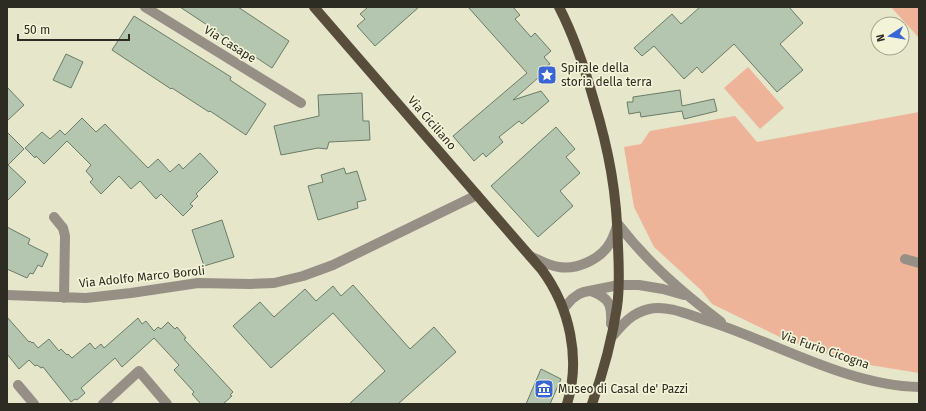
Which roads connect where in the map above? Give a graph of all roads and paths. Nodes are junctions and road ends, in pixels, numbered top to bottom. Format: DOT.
graph roads {
  1 [pos="146,7"];
  2 [pos="314,7"];
  3 [pos="559,7"];
  4 [pos="301,103"];
  5 [pos="477,195"];
  6 [pos="54,217"];
  7 [pos="618,224"];
  8 [pos="530,256"];
  9 [pos="906,259"];
  10 [pos="919,263"];
  11 [pos="619,285"];
  12 [pos="591,291"];
  13 [pos="7,295"];
  14 [pos="688,296"];
  15 [pos="64,298"];
  16 [pos="564,308"];
  17 [pos="725,326"];
  18 [pos="611,338"];
  19 [pos="18,385"];
  20 [pos="919,387"];
  21 [pos="34,404"];
  22 [pos="103,404"];
  23 [pos="167,404"];
  24 [pos="567,404"];
  25 [pos="592,404"];
  1 -- 4 [label="street, Via Casape"];
  2 -- 5 [label="main road, Via Ciciliano"];
  3 -- 7 [label="main road"];
  5 -- 8 [label="main road, Via Ciciliano"];
  5 -- 15 [label="street, Via Adolfo Marco Boroli"];
  6 -- 15 [label="street"];
  7 -- 8 [label="street"];
  7 -- 11 [label="main road"];
  7 -- 14 [label="street, Via Furio Cicogna"];
  8 -- 16 [label="main road, Via Ciciliano"];
  9 -- 10 [label="street"];
  11 -- 12 [label="street, Via Furio Cicogna"];
  11 -- 14 [label="street, Via Furio Cicogna"];
  11 -- 18 [label="main road"];
  12 -- 16 [label="street, Via Furio Cicogna"];
  12 -- 18 [label="street"];
  13 -- 15 [label="street, Via Adolfo Marco Boroli"];
  14 -- 17 [label="street, Via Furio Cicogna"];
  16 -- 24 [label="main road, Via Ciciliano"];
  17 -- 18 [label="street, Via Furio Cicogna"];
  17 -- 20 [label="street, Via Furio Cicogna"];
  18 -- 25 [label="main road"];
  19 -- 21 [label="street"];
  22 -- 23 [label="street"];
}
